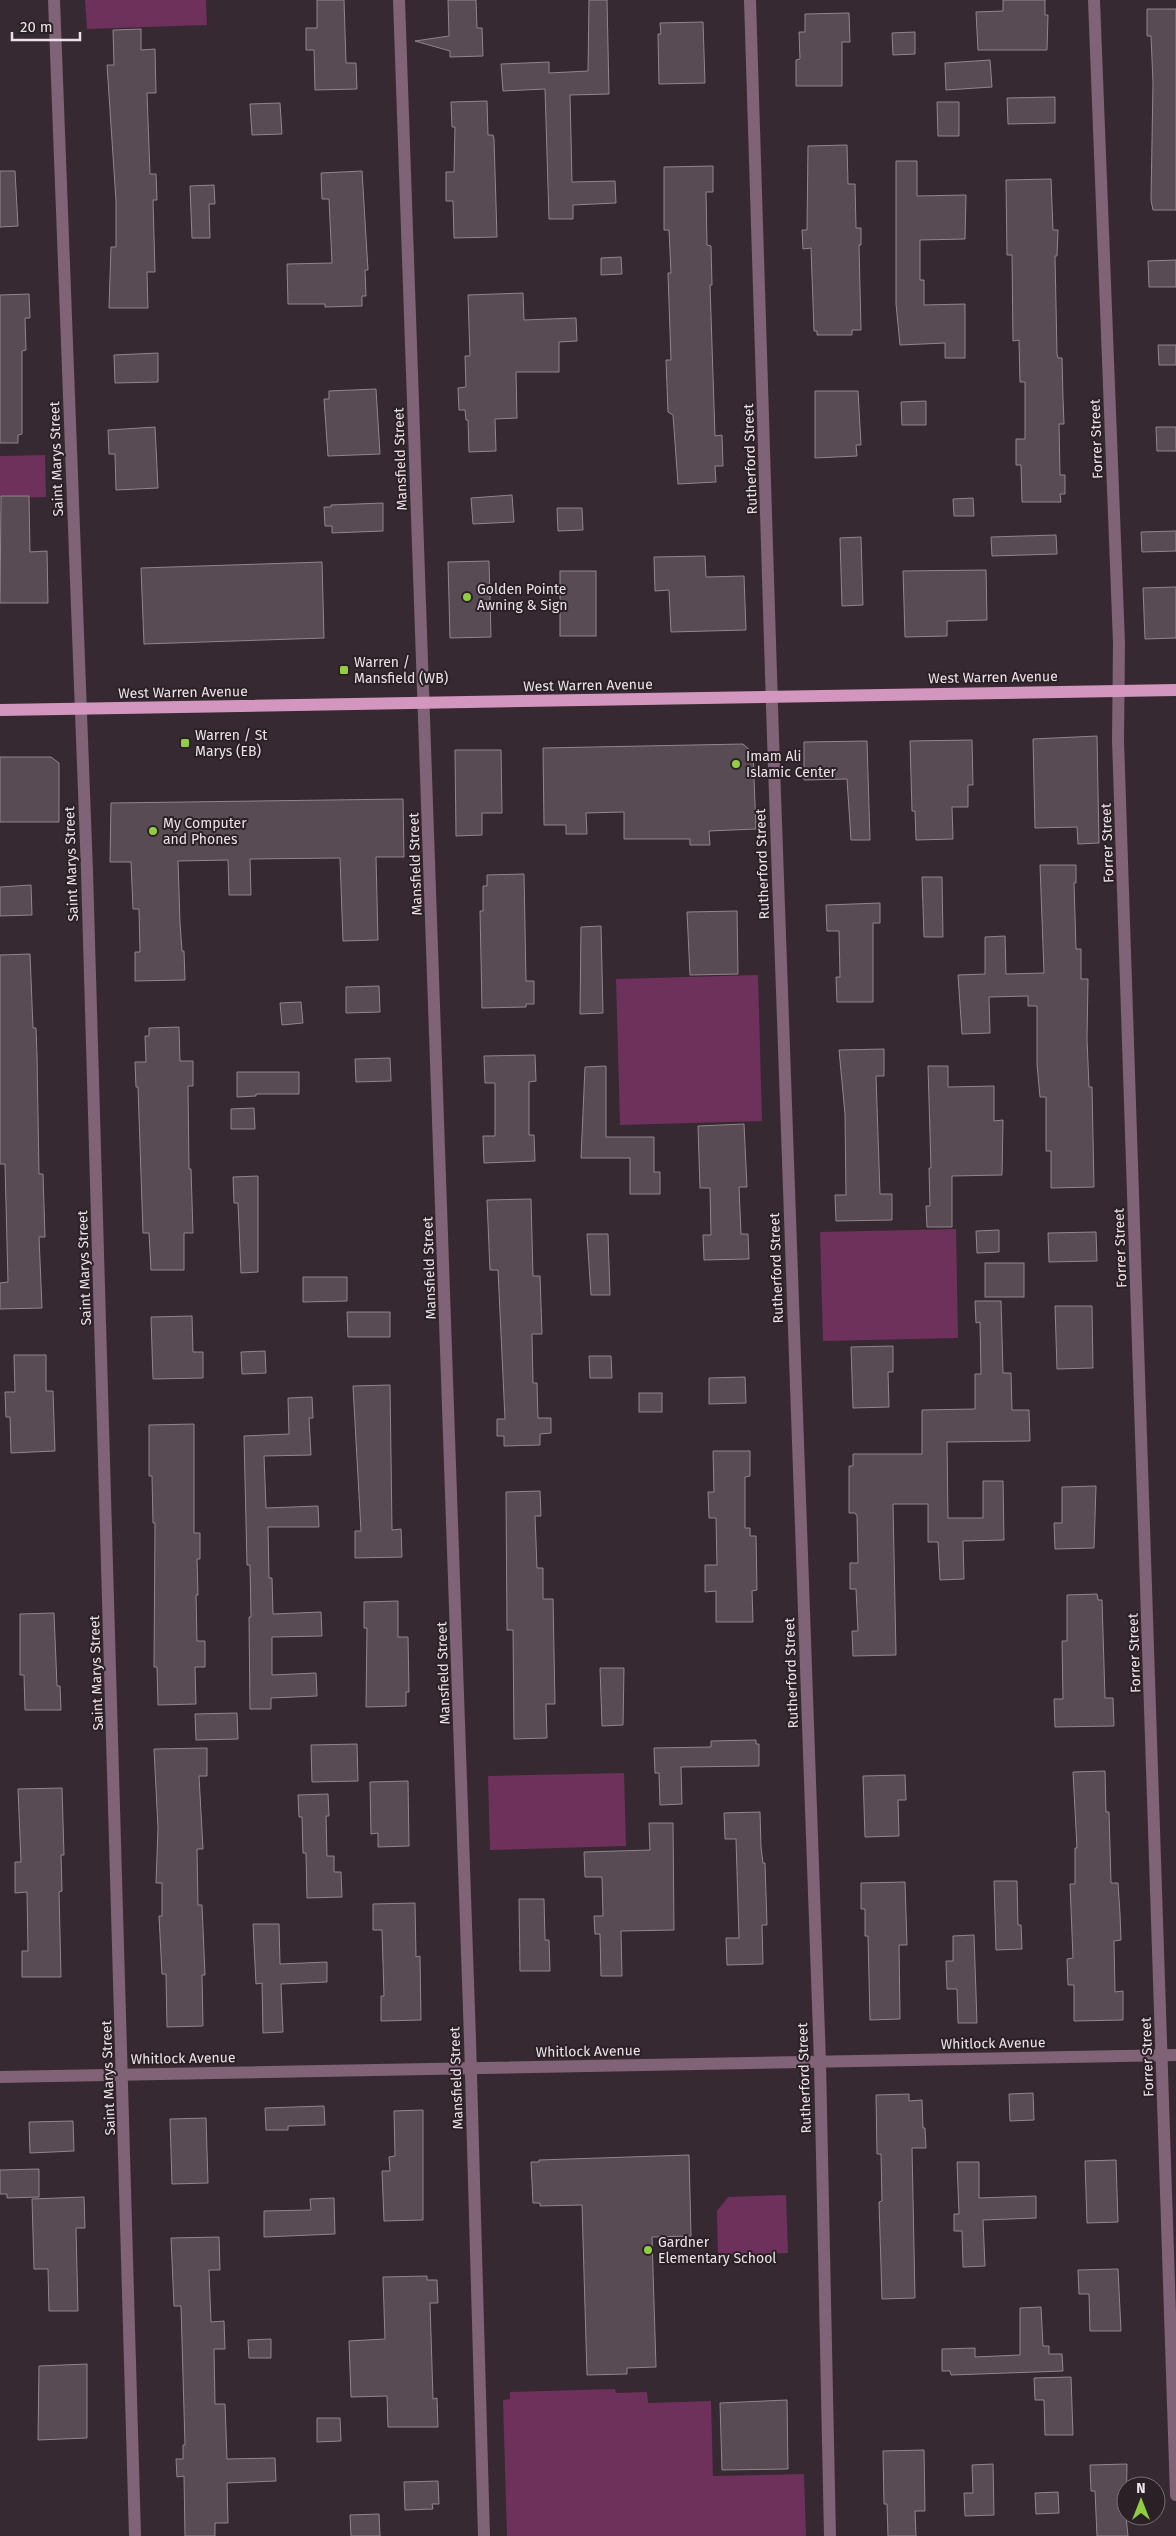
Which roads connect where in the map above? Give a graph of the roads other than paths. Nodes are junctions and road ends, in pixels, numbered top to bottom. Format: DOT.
graph roads {
  1 [pos="54,0"];
  2 [pos="399,0"];
  3 [pos="750,0"];
  4 [pos="1094,0"];
  5 [pos="1120,690"];
  6 [pos="1176,690"];
  7 [pos="772,696"];
  8 [pos="424,703"];
  9 [pos="81,709"];
  10 [pos="0,710"];
  11 [pos="1176,2054"];
  12 [pos="1162,2055"];
  13 [pos="820,2062"];
  14 [pos="471,2068"];
  15 [pos="123,2074"];
  16 [pos="0,2076"];
  17 [pos="1176,2495"];
  18 [pos="135,2536"];
  19 [pos="484,2536"];
  20 [pos="830,2536"];
  1 -- 9 [label="street, Saint Marys Street"];
  2 -- 8 [label="street, Mansfield Street"];
  3 -- 7 [label="street, Rutherford Street"];
  4 -- 5 [label="street, Forrer Street"];
  5 -- 6 [label="main road, West Warren Avenue"];
  5 -- 7 [label="main road, West Warren Avenue"];
  5 -- 12 [label="street, Forrer Street"];
  7 -- 8 [label="main road, West Warren Avenue"];
  7 -- 13 [label="street, Rutherford Street"];
  8 -- 9 [label="main road, West Warren Avenue"];
  8 -- 14 [label="street, Mansfield Street"];
  9 -- 10 [label="main road, West Warren Avenue"];
  9 -- 15 [label="street, Saint Marys Street"];
  11 -- 12 [label="street, Whitlock Avenue"];
  12 -- 13 [label="street, Whitlock Avenue"];
  12 -- 17 [label="street, Forrer Street"];
  13 -- 14 [label="street, Whitlock Avenue"];
  13 -- 20 [label="street, Rutherford Street"];
  14 -- 15 [label="street, Whitlock Avenue"];
  14 -- 19 [label="street, Mansfield Street"];
  15 -- 16 [label="street, Whitlock Avenue"];
  15 -- 18 [label="street, Saint Marys Street"];
}
